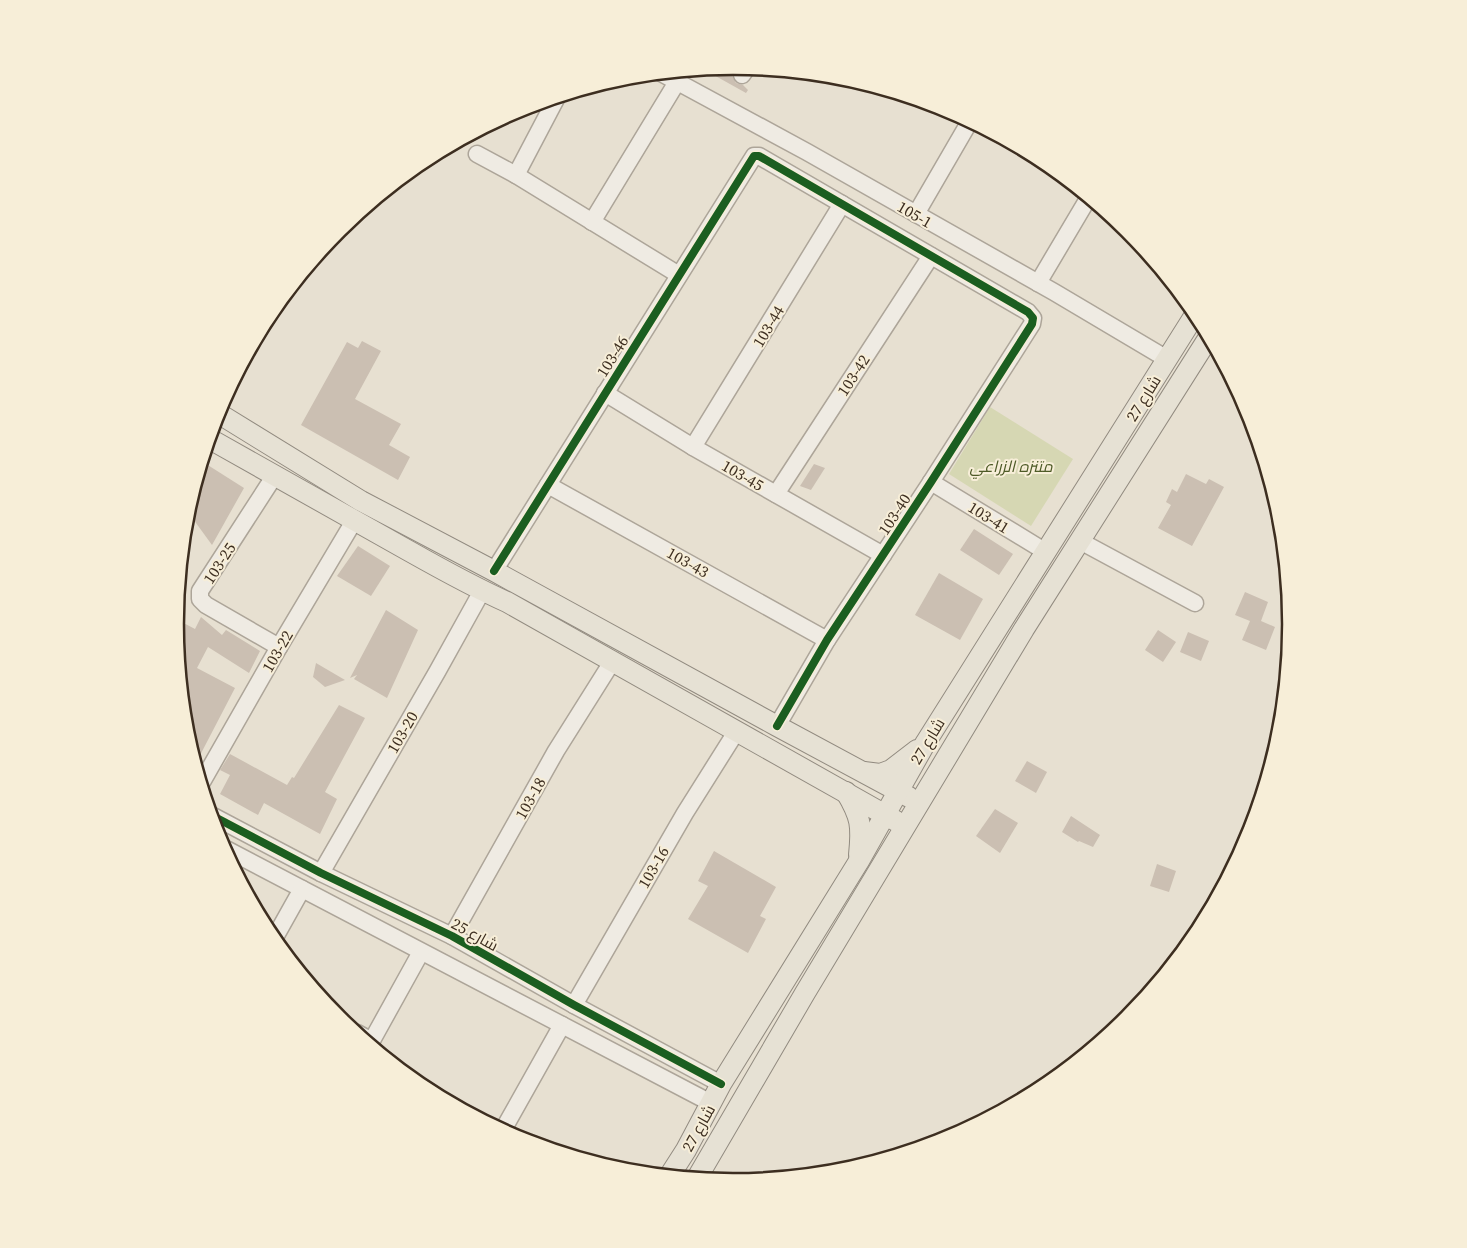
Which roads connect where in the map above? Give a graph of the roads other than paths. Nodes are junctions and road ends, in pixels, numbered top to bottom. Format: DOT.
graph roads {
  1 [pos="672,79"];
  2 [pos="677,82"];
  3 [pos="552,106"];
  4 [pos="966,127"];
  5 [pos="807,152"];
  6 [pos="477,154"];
  7 [pos="516,175"];
  8 [pos="794,176"];
  9 [pos="1085,202"];
  10 [pos="842,204"];
  11 [pos="916,214"];
  12 [pos="592,222"];
  13 [pos="931,256"];
  14 [pos="679,275"];
  15 [pos="1038,283"];
  16 [pos="1191,321"];
  17 [pos="1205,344"];
  18 [pos="1167,359"];
  19 [pos="605,394"];
  20 [pos="225,417"];
  21 [pos="216,442"];
  22 [pos="693,447"];
  23 [pos="275,475"];
  24 [pos="931,482"];
  25 [pos="548,485"];
  26 [pos="776,494"];
  27 [pos="354,521"];
  28 [pos="1080,541"];
  29 [pos="1046,552"];
  30 [pos="883,555"];
  31 [pos="494,571"];
  32 [pos="482,591"];
  33 [pos="1195,603"];
  34 [pos="827,640"];
  35 [pos="280,647"];
  36 [pos="612,662"];
  37 [pos="777,726"];
  38 [pos="736,732"];
  39 [pos="926,742"];
  40 [pos="864,772"];
  41 [pos="206,775"];
  42 [pos="898,791"];
  43 [pos="846,792"];
  44 [pos="920,802"];
  45 [pos="885,814"];
  46 [pos="221,820"];
  47 [pos="906,827"];
  48 [pos="235,854"];
  49 [pos="859,861"];
  50 [pos="321,873"];
  51 [pos="302,889"];
  52 [pos="278,931"];
  53 [pos="452,936"];
  54 [pos="422,952"];
  55 [pos="574,1005"];
  56 [pos="562,1025"];
  57 [pos="373,1038"];
  58 [pos="721,1084"];
  59 [pos="711,1103"];
  60 [pos="507,1123"];
  61 [pos="674,1169"];
  62 [pos="700,1172"];
  1 -- 2 [label="street, 105-1"];
  2 -- 5 [label="street, 105-1"];
  2 -- 12 [label="street"];
  3 -- 7 [label="street"];
  4 -- 11 [label="street"];
  5 -- 8 [label="street"];
  5 -- 11 [label="street, 105-1"];
  6 -- 7 [label="street"];
  7 -- 12 [label="street"];
  8 -- 10 [label="street"];
  8 -- 14 [label="street, 103-46"];
  9 -- 15 [label="street"];
  10 -- 13 [label="street"];
  10 -- 22 [label="street, 103-44"];
  11 -- 15 [label="street, 105-1"];
  12 -- 14 [label="street"];
  13 -- 24 [label="street, 103-40"];
  13 -- 26 [label="street, 103-42"];
  14 -- 19 [label="street, 103-46"];
  15 -- 18 [label="street, 105-1"];
  16 -- 18 [label="main road, شارع 27"];
  17 -- 28 [label="main road, شارع 27"];
  18 -- 29 [label="main road, شارع 27"];
  19 -- 22 [label="street, 103-45"];
  19 -- 25 [label="street, 103-46"];
  20 -- 31 [label="main road"];
  21 -- 23 [label="main road"];
  22 -- 26 [label="street, 103-45"];
  23 -- 27 [label="main road"];
  23 -- 35 [label="street, 103-25"];
  24 -- 29 [label="street, 103-41"];
  24 -- 30 [label="street, 103-40"];
  25 -- 31 [label="street, 103-46"];
  25 -- 34 [label="street, 103-43"];
  26 -- 30 [label="street, 103-45"];
  27 -- 32 [label="main road"];
  27 -- 35 [label="street, 103-22"];
  28 -- 33 [label="street"];
  28 -- 44 [label="main road, شارع 27"];
  29 -- 39 [label="main road, شارع 27"];
  30 -- 34 [label="street, 103-40"];
  31 -- 37 [label="main road"];
  32 -- 36 [label="main road"];
  32 -- 50 [label="street, 103-20"];
  34 -- 37 [label="street, 103-40"];
  35 -- 41 [label="street, 103-22"];
  36 -- 38 [label="main road"];
  36 -- 53 [label="street, 103-18"];
  37 -- 40 [label="main road"];
  38 -- 43 [label="main road"];
  38 -- 55 [label="street, 103-16"];
  39 -- 40 [label="main road"];
  39 -- 42 [label="main road, شارع 27"];
  40 -- 42 [label="main road"];
  42 -- 44 [label="main road"];
  42 -- 45 [label="main road, شارع 27"];
  43 -- 45 [label="main road"];
  43 -- 49 [label="main road"];
  44 -- 47 [label="main road, شارع 27"];
  45 -- 47 [label="main road"];
  45 -- 49 [label="main road, شارع 27"];
  46 -- 50 [label="street, شارع 25"];
  47 -- 62 [label="main road, شارع 27"];
  48 -- 51 [label="street"];
  49 -- 58 [label="main road, شارع 27"];
  50 -- 53 [label="street, شارع 25"];
  51 -- 52 [label="street"];
  51 -- 54 [label="street"];
  53 -- 55 [label="street, شارع 25"];
  54 -- 56 [label="street"];
  54 -- 57 [label="street"];
  55 -- 58 [label="street, شارع 25"];
  56 -- 59 [label="street"];
  56 -- 60 [label="street"];
  58 -- 59 [label="main road, شارع 27"];
  59 -- 61 [label="main road, شارع 27"];
}
